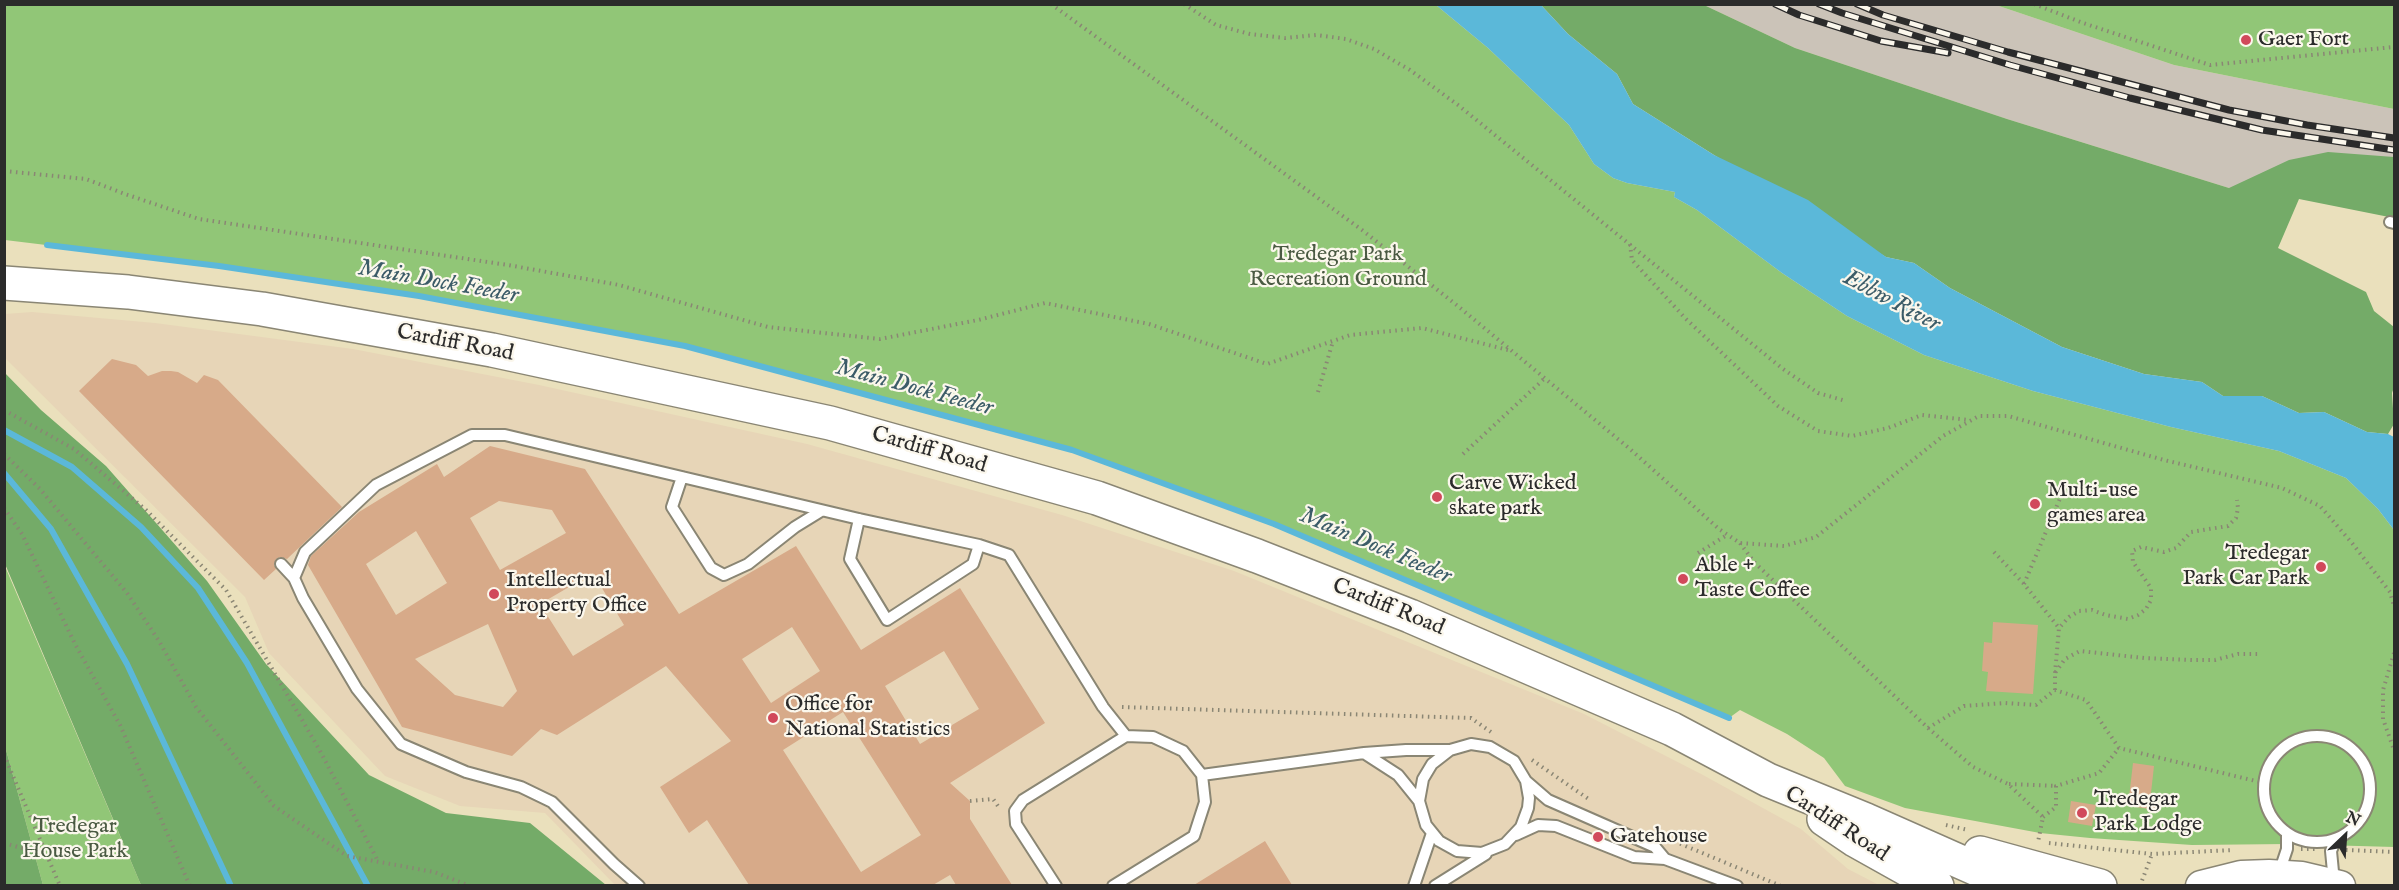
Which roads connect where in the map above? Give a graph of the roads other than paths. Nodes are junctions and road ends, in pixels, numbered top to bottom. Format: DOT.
graph roads {
  1 [pos="4,283"];
  2 [pos="43,285"];
  3 [pos="4,288"];
  4 [pos="682,477"];
  5 [pos="821,511"];
  6 [pos="859,519"];
  7 [pos="978,546"];
  8 [pos="281,564"];
  9 [pos="294,578"];
  10 [pos="1126,736"];
  11 [pos="1450,750"];
  12 [pos="1364,753"];
  13 [pos="1202,776"];
  14 [pos="1767,780"];
  15 [pos="1526,781"];
  16 [pos="1419,801"];
  17 [pos="1432,833"];
  18 [pos="2287,833"];
  19 [pos="1515,835"];
  20 [pos="1902,837"];
  21 [pos="2336,839"];
  22 [pos="1492,850"];
  23 [pos="1665,859"];
  24 [pos="2269,875"];
  25 [pos="2337,884"];
  26 [pos="639,885"];
  27 [pos="1056,885"];
  28 [pos="1113,885"];
  29 [pos="1414,885"];
  30 [pos="1435,885"];
  31 [pos="1737,885"];
  32 [pos="1937,885"];
  33 [pos="2015,885"];
  34 [pos="2100,885"];
  35 [pos="2201,885"];
  1 -- 2 [label="main road, Cardiff Road"];
  2 -- 3 [label="main road, Cardiff Road"];
  2 -- 14 [label="main road, Cardiff Road"];
  4 -- 5 [label="lane"];
  4 -- 5 [label="lane"];
  4 -- 9 [label="lane"];
  5 -- 6 [label="lane"];
  6 -- 7 [label="lane"];
  6 -- 7 [label="lane"];
  7 -- 10 [label="lane"];
  8 -- 9 [label="lane"];
  9 -- 26 [label="lane"];
  10 -- 13 [label="lane"];
  10 -- 27 [label="lane"];
  11 -- 12 [label="lane"];
  11 -- 15 [label="lane"];
  11 -- 16 [label="lane"];
  12 -- 13 [label="lane"];
  12 -- 16 [label="lane"];
  13 -- 28 [label="lane"];
  14 -- 20 [label="main road, Cardiff Road"];
  14 -- 32 [label="main road, Cardiff Road"];
  15 -- 19 [label="lane"];
  15 -- 23 [label="lane"];
  16 -- 17 [label="lane"];
  17 -- 22 [label="lane"];
  17 -- 29 [label="lane"];
  18 -- 21 [label="lane"];
  18 -- 21 [label="lane"];
  18 -- 24 [label="lane"];
  19 -- 22 [label="lane"];
  19 -- 23 [label="lane"];
  20 -- 33 [label="main road"];
  20 -- 34 [label="main road"];
  21 -- 25 [label="lane"];
  22 -- 30 [label="lane"];
  23 -- 31 [label="lane"];
  24 -- 25 [label="main road"];
  24 -- 35 [label="main road"];
}
